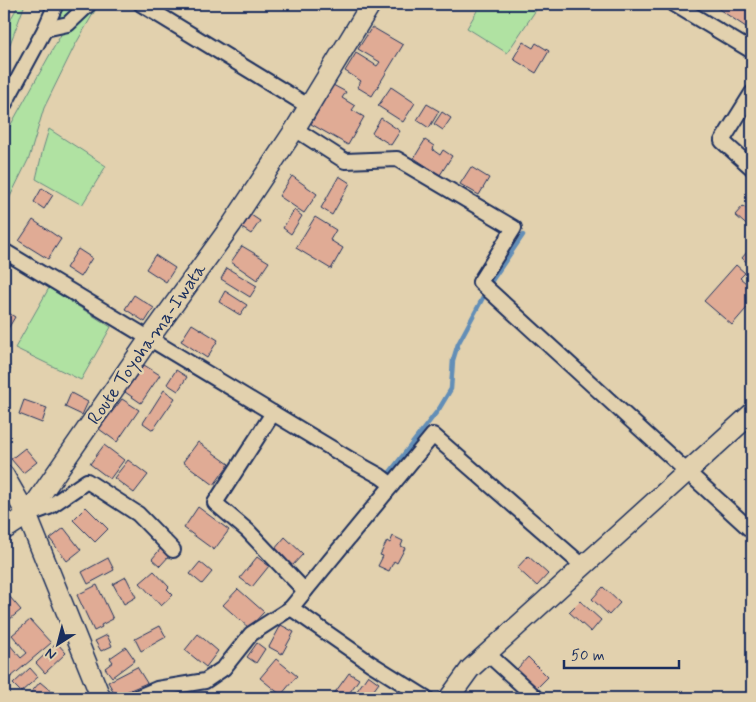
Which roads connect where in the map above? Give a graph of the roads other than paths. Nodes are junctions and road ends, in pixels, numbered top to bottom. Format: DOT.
graph roads {
  1 [pos="56,4"];
  2 [pos="89,4"];
  3 [pos="141,4"];
  4 [pos="371,4"];
  5 [pos="674,4"];
  6 [pos="45,29"];
  7 [pos="751,49"];
  8 [pos="752,93"];
  9 [pos="4,105"];
  10 [pos="308,106"];
  11 [pos="295,129"];
  12 [pos="752,168"];
  13 [pos="4,250"];
  14 [pos="149,339"];
  15 [pos="273,413"];
  16 [pos="752,413"];
  17 [pos="687,471"];
  18 [pos="4,475"];
  19 [pos="392,485"];
  20 [pos="27,515"];
  21 [pos="4,530"];
  22 [pos="752,531"];
  23 [pos="173,550"];
  24 [pos="583,566"];
  25 [pos="304,591"];
  26 [pos="291,608"];
  27 [pos="488,653"];
  28 [pos="101,698"];
  29 [pos="136,698"];
  30 [pos="426,698"];
  31 [pos="449,698"];
  32 [pos="536,698"];
  1 -- 6 [label="street"];
  2 -- 6 [label="street"];
  3 -- 10 [label="street"];
  4 -- 10 [label="main road, Route Toyohama-Iwata"];
  5 -- 7 [label="street"];
  6 -- 9 [label="street"];
  8 -- 12 [label="street"];
  10 -- 11 [label="main road, Route Toyohama-Iwata"];
  11 -- 14 [label="main road, Route Toyohama-Iwata"];
  11 -- 17 [label="street"];
  13 -- 14 [label="street"];
  14 -- 15 [label="street"];
  14 -- 20 [label="main road, Route Toyohama-Iwata"];
  15 -- 19 [label="street"];
  15 -- 25 [label="street"];
  16 -- 17 [label="main road"];
  17 -- 22 [label="street"];
  17 -- 24 [label="main road"];
  18 -- 20 [label="main road"];
  19 -- 24 [label="street"];
  19 -- 25 [label="street"];
  20 -- 21 [label="main road"];
  20 -- 23 [label="street"];
  20 -- 28 [label="main road"];
  24 -- 27 [label="main road"];
  25 -- 26 [label="street"];
  26 -- 29 [label="street"];
  26 -- 30 [label="street"];
  27 -- 31 [label="main road"];
  27 -- 32 [label="street"];
}
